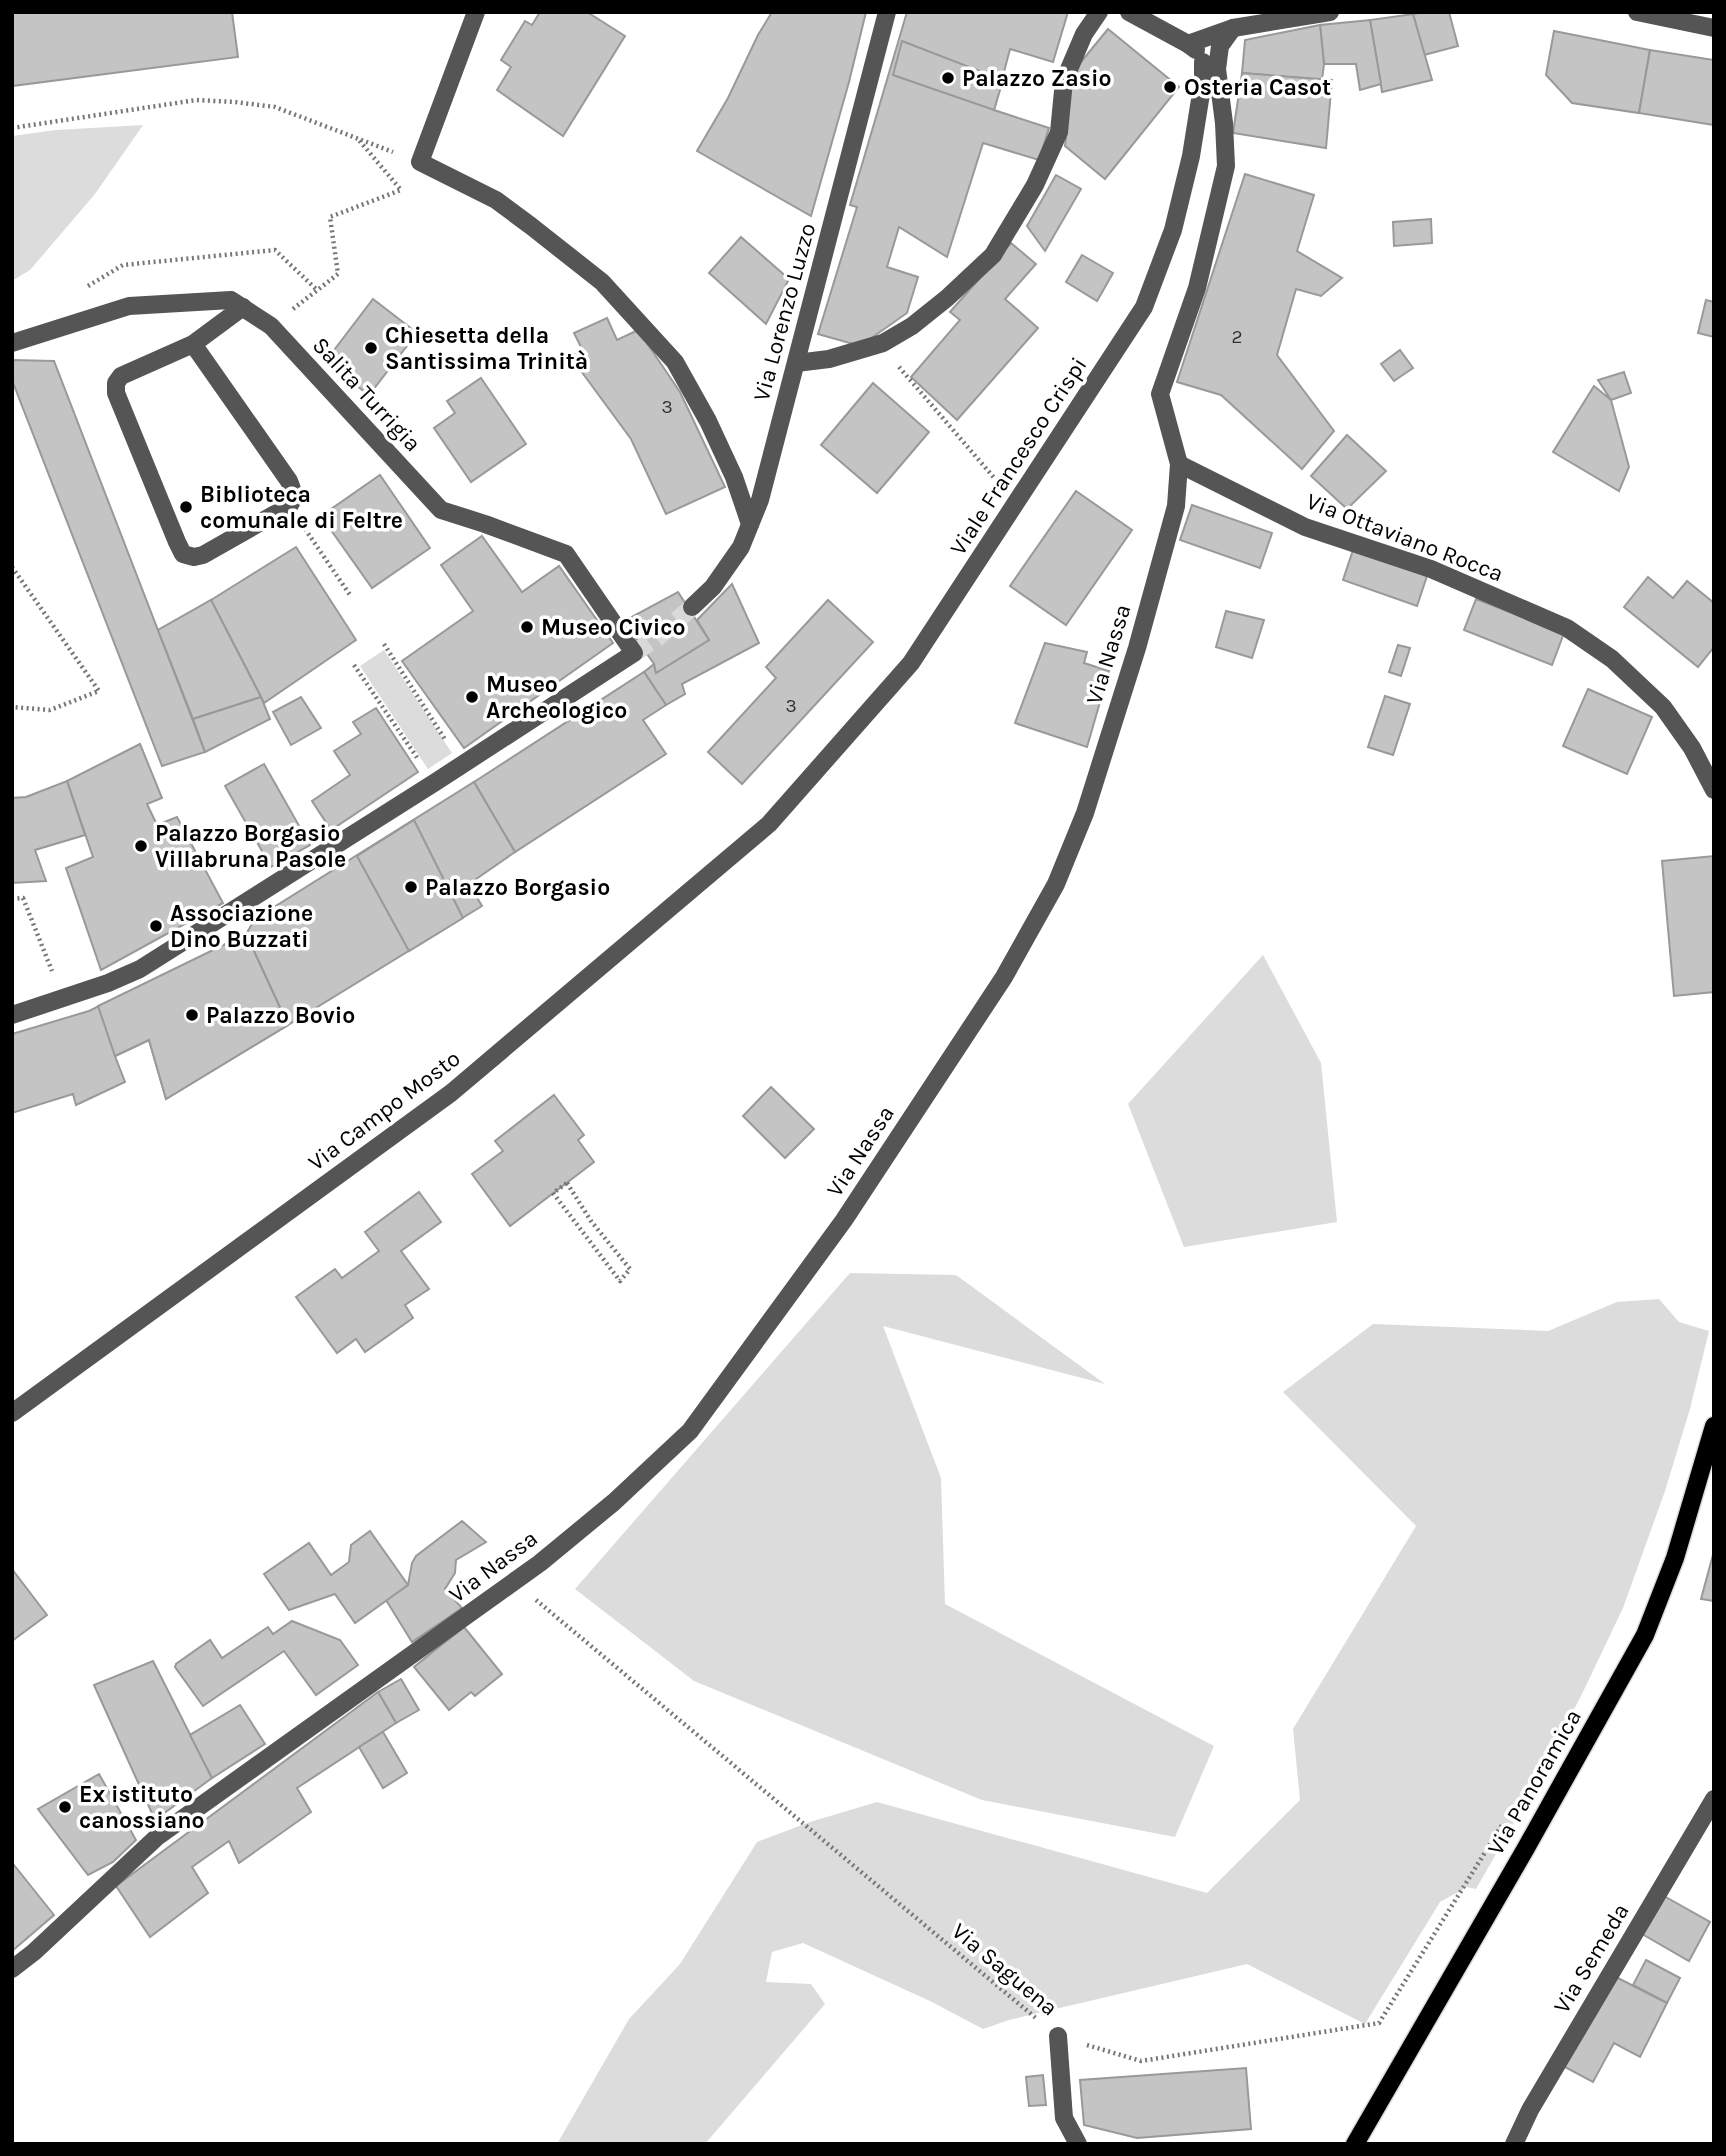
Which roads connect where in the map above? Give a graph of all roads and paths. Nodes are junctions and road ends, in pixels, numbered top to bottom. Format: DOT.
graph roads {
  1 [pos="475,12"];
  2 [pos="887,12"];
  3 [pos="1099,12"];
  4 [pos="1129,12"];
  5 [pos="1330,12"];
  6 [pos="1637,12"];
  7 [pos="1233,28"];
  8 [pos="1714,28"];
  9 [pos="1188,44"];
  10 [pos="1210,65"];
  11 [pos="12,128"];
  12 [pos="358,138"];
  13 [pos="420,162"];
  14 [pos="243,307"];
  15 [pos="271,326"];
  16 [pos="12,343"];
  17 [pos="883,343"];
  18 [pos="193,344"];
  19 [pos="796,363"];
  20 [pos="1179,464"];
  21 [pos="1017,503"];
  22 [pos="750,524"];
  23 [pos="307,533"];
  24 [pos="12,567"];
  25 [pos="350,595"];
  26 [pos="692,607"];
  27 [pos="384,644"];
  28 [pos="355,665"];
  29 [pos="12,707"];
  30 [pos="462,766"];
  31 [pos="434,783"];
  32 [pos="1714,790"];
  33 [pos="769,824"];
  34 [pos="12,899"];
  35 [pos="62,998"];
  36 [pos="12,1015"];
  37 [pos="553,1193"];
  38 [pos="12,1413"];
  39 [pos="1714,1426"];
  40 [pos="514,1581"];
  41 [pos="1714,1799"];
  42 [pos="1502,1824"];
  43 [pos="12,1969"];
  44 [pos="1058,2036"];
  45 [pos="1078,2144"];
  46 [pos="1355,2144"];
  47 [pos="1514,2144"];
  1 -- 13 [label="street"];
  2 -- 19 [label="street, Via Lorenzo Luzzo"];
  3 -- 17 [label="street"];
  4 -- 9 [label="street"];
  5 -- 7 [label="street"];
  6 -- 8 [label="street"];
  7 -- 9 [label="street"];
  7 -- 10 [label="street"];
  9 -- 10 [label="street"];
  10 -- 20 [label="street, Via Nassa"];
  10 -- 21 [label="street, Viale Francesco Crispi"];
  11 -- 12 [label="path"];
  12 -- 13 [label="path"];
  12 -- 15 [label="path"];
  13 -- 22 [label="street"];
  14 -- 15 [label="street, Salita Turrigia"];
  14 -- 16 [label="street, Salita Turrigia"];
  14 -- 18 [label="street"];
  15 -- 30 [label="street, Salita Turrigia"];
  17 -- 19 [label="street"];
  17 -- 21 [label="path"];
  18 -- 18 [label="street"];
  19 -- 22 [label="street, Via Lorenzo Luzzo"];
  20 -- 32 [label="street, Via Ottaviano Rocca"];
  20 -- 40 [label="street, Via Nassa"];
  21 -- 33 [label="street, Viale Francesco Crispi"];
  22 -- 26 [label="street, Via Lorenzo Luzzo"];
  23 -- 25 [label="path"];
  24 -- 29 [label="path"];
  27 -- 30 [label="path"];
  28 -- 31 [label="path"];
  30 -- 31 [label="street"];
  31 -- 35 [label="street"];
  33 -- 38 [label="street, Via Campo Mosto"];
  34 -- 35 [label="path"];
  35 -- 36 [label="street"];
  37 -- 37 [label="path"];
  39 -- 46 [label="main road, Via Panoramica"];
  40 -- 43 [label="street, Via Nassa"];
  40 -- 44 [label="path, Via Saguena"];
  41 -- 47 [label="street, Via Semeda"];
  42 -- 44 [label="path, Via Saguena"];
  44 -- 45 [label="street"];
}
